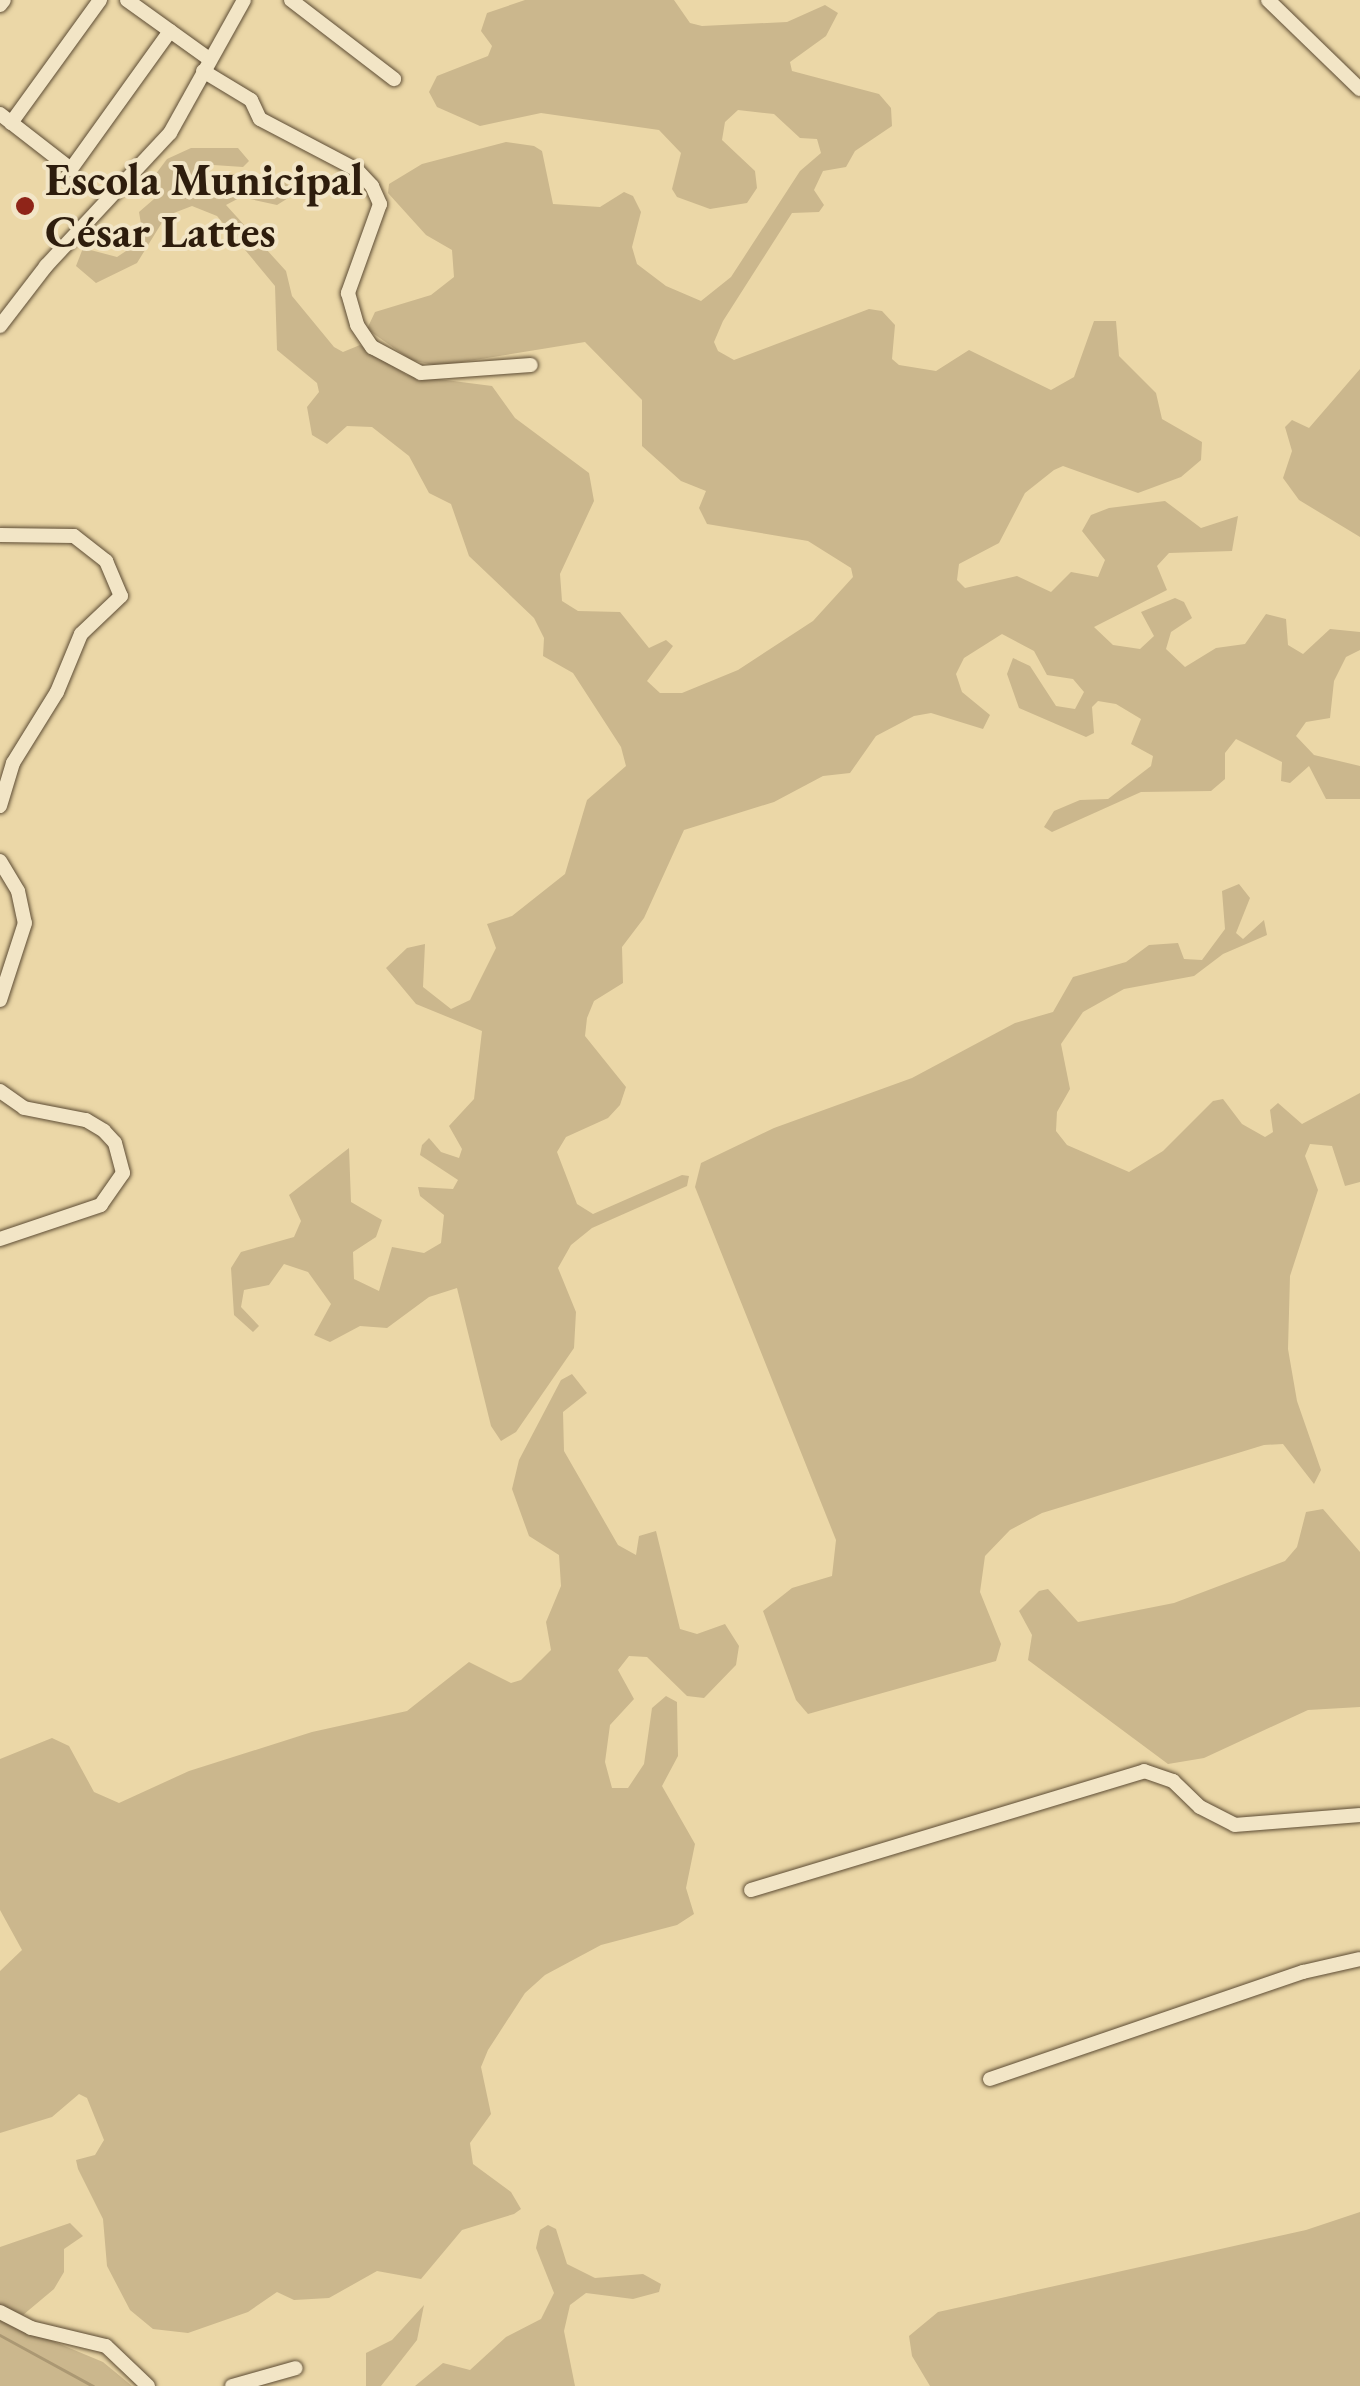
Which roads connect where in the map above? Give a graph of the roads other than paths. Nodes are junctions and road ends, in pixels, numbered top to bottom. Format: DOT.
graph roads {
  1 [pos="100,0"];
  2 [pos="127,0"];
  3 [pos="244,0"];
  4 [pos="291,0"];
  5 [pos="1268,0"];
  6 [pos="170,31"];
  7 [pos="206,65"];
  8 [pos="394,79"];
  9 [pos="1360,90"];
  10 [pos="6,118"];
  11 [pos="0,326"];
  12 [pos="532,365"];
  13 [pos="0,534"];
  14 [pos="0,806"];
  15 [pos="0,861"];
  16 [pos="0,1000"];
  17 [pos="0,1091"];
  18 [pos="0,1239"];
  19 [pos="1360,1815"];
  20 [pos="751,1890"];
  21 [pos="1360,1959"];
  22 [pos="990,2079"];
  23 [pos="0,2312"];
  24 [pos="296,2368"];
  25 [pos="148,2386"];
  26 [pos="232,2386"];
  1 -- 10 [label="street"];
  2 -- 6 [label="street"];
  3 -- 7 [label="street"];
  4 -- 8 [label="street"];
  5 -- 9 [label="street"];
  6 -- 7 [label="street"];
  6 -- 10 [label="street"];
  7 -- 11 [label="street"];
  7 -- 12 [label="street"];
  13 -- 14 [label="street"];
  15 -- 16 [label="street"];
  17 -- 18 [label="street"];
  19 -- 20 [label="street"];
  21 -- 22 [label="street"];
  23 -- 25 [label="street"];
  24 -- 26 [label="street"];
}
